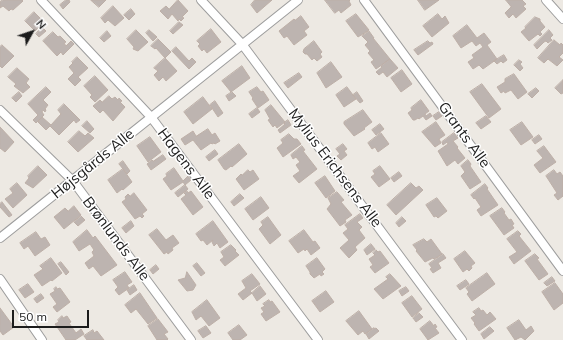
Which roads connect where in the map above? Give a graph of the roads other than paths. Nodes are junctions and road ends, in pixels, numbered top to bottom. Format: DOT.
graph roads {
  1 [pos="41,0"];
  2 [pos="201,0"];
  3 [pos="298,0"];
  4 [pos="364,0"];
  5 [pos="546,0"];
  6 [pos="563,18"];
  7 [pos="242,44"];
  8 [pos="0,110"];
  9 [pos="151,117"];
  10 [pos="73,180"];
  11 [pos="0,238"];
  12 [pos="563,271"];
  13 [pos="0,279"];
  14 [pos="42,340"];
  15 [pos="191,340"];
  16 [pos="318,340"];
  17 [pos="462,340"];
  1 -- 9 [label="street, Hagens Alle"];
  2 -- 7 [label="street, Mylius Erichsens Alle"];
  3 -- 7 [label="street, Højsgårds Alle"];
  4 -- 12 [label="street, Grants Alle"];
  5 -- 6 [label="street"];
  7 -- 9 [label="street, Højsgårds Alle"];
  7 -- 17 [label="street, Mylius Erichsens Alle"];
  8 -- 10 [label="street, Brønlunds Alle"];
  9 -- 10 [label="street, Højsgårds Alle"];
  9 -- 16 [label="street, Hagens Alle"];
  10 -- 11 [label="street, Højsgårds Alle"];
  10 -- 15 [label="street, Brønlunds Alle"];
  13 -- 14 [label="street"];
}
